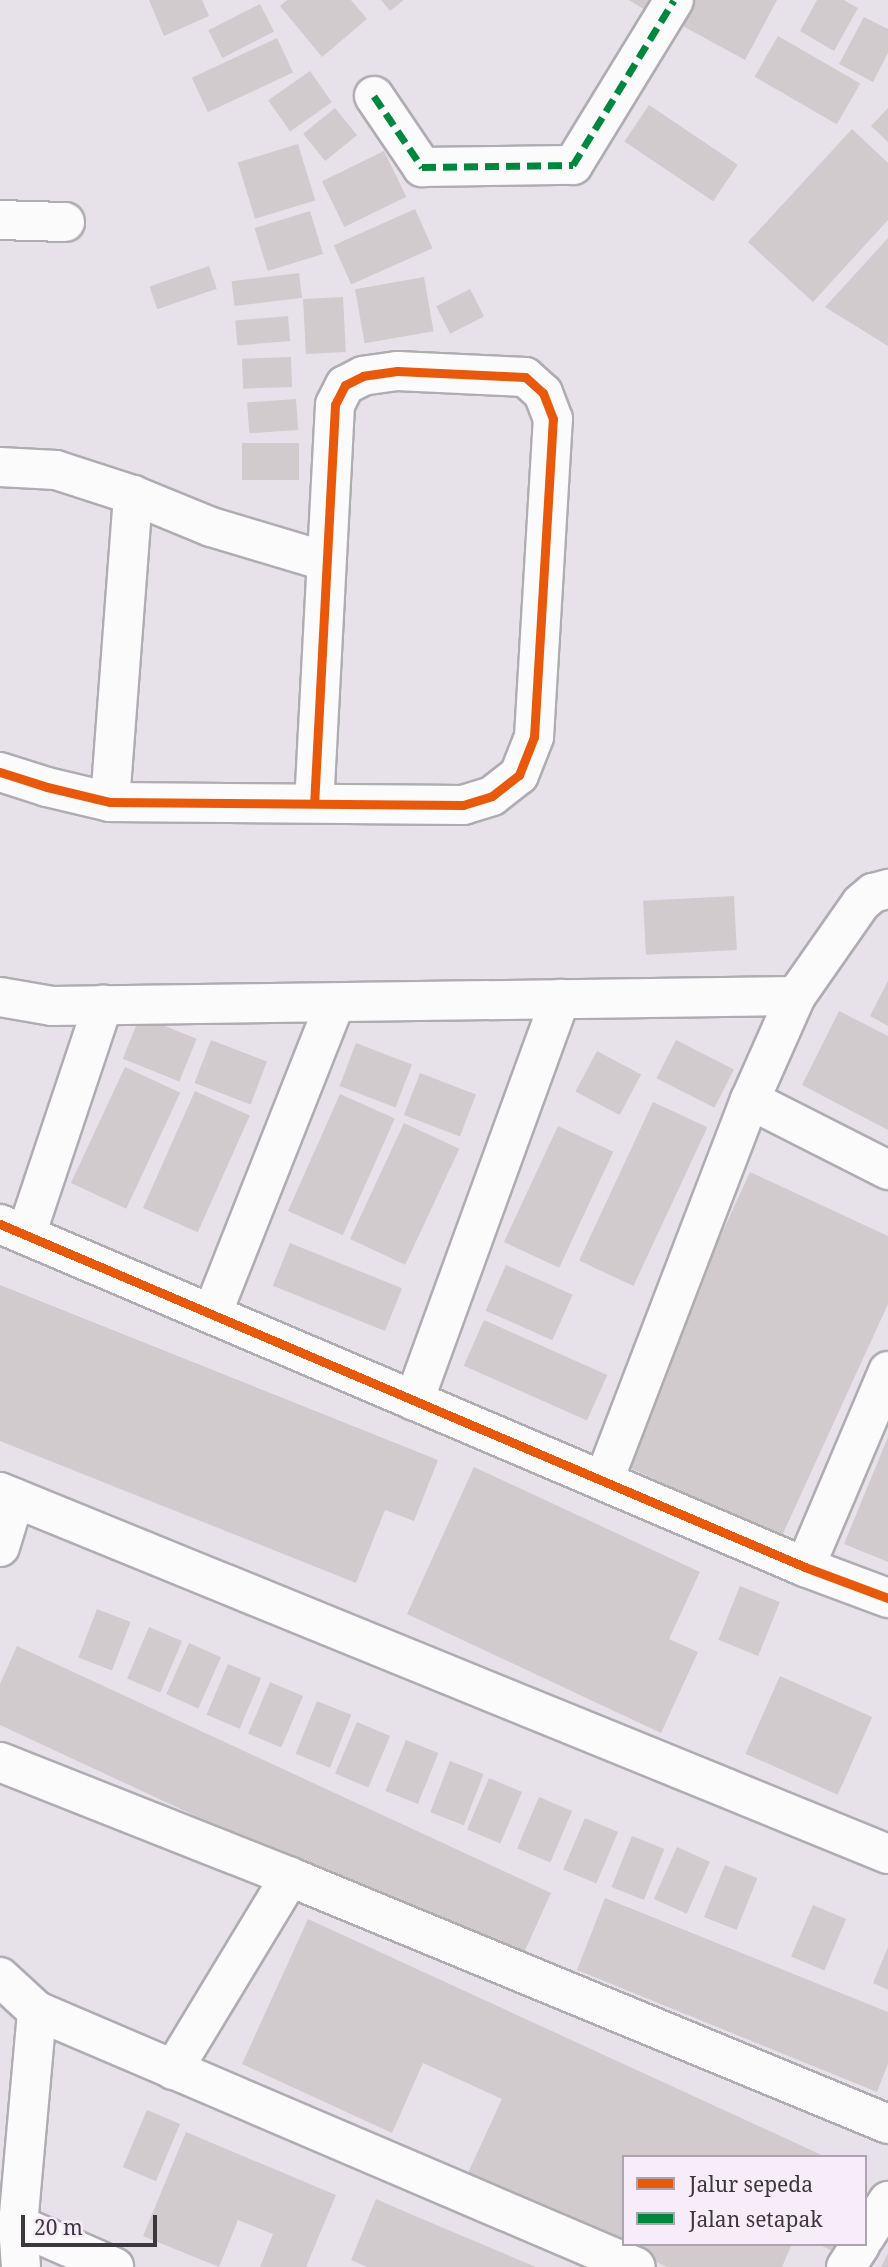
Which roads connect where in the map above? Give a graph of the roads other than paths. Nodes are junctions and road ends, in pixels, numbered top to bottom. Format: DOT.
graph roads {
  1 [pos="674,0"];
  2 [pos="374,96"];
  3 [pos="0,220"];
  4 [pos="65,222"];
  5 [pos="0,467"];
  6 [pos="133,495"];
  7 [pos="325,561"];
  8 [pos="0,772"];
  9 [pos="110,802"];
  10 [pos="314,802"];
  11 [pos="888,889"];
  12 [pos="796,996"];
  13 [pos="0,997"];
  14 [pos="560,999"];
  15 [pos="335,1003"];
  16 [pos="103,1005"];
  17 [pos="750,1100"];
  18 [pos="888,1170"];
  19 [pos="13,1230"];
  20 [pos="212,1314"];
  21 [pos="888,1371"];
  22 [pos="414,1401"];
  23 [pos="604,1480"];
  24 [pos="8,1495"];
  25 [pos="0,1547"];
  26 [pos="805,1567"];
  27 [pos="888,1598"];
  28 [pos="0,1762"];
  29 [pos="888,1854"];
  30 [pos="290,1877"];
  31 [pos="0,1977"];
  32 [pos="37,2011"];
  33 [pos="173,2070"];
  34 [pos="888,2124"];
  35 [pos="888,2202"];
  36 [pos="18,2225"];
  37 [pos="867,2234"];
  38 [pos="860,2246"];
  39 [pos="20,2267"];
  40 [pos="114,2267"];
  41 [pos="636,2267"];
  42 [pos="846,2267"];
  1 -- 2 [label="street"];
  3 -- 4 [label="street"];
  5 -- 6 [label="street"];
  6 -- 7 [label="street"];
  6 -- 9 [label="street"];
  7 -- 10 [label="street"];
  7 -- 10 [label="street"];
  8 -- 9 [label="street"];
  9 -- 10 [label="street"];
  11 -- 12 [label="street"];
  12 -- 14 [label="street"];
  12 -- 17 [label="street"];
  13 -- 16 [label="street"];
  14 -- 15 [label="street"];
  14 -- 22 [label="street"];
  15 -- 16 [label="street"];
  15 -- 20 [label="street"];
  16 -- 19 [label="street"];
  17 -- 18 [label="street"];
  17 -- 23 [label="street"];
  19 -- 20 [label="street"];
  20 -- 22 [label="street"];
  21 -- 26 [label="street"];
  22 -- 23 [label="street"];
  23 -- 26 [label="street"];
  24 -- 25 [label="street"];
  24 -- 29 [label="street"];
  26 -- 27 [label="street"];
  28 -- 30 [label="street"];
  30 -- 33 [label="street"];
  30 -- 34 [label="street"];
  31 -- 32 [label="street"];
  32 -- 33 [label="street"];
  32 -- 36 [label="street"];
  33 -- 41 [label="street"];
  35 -- 37 [label="street"];
  36 -- 39 [label="street"];
  36 -- 40 [label="street"];
  38 -- 42 [label="street"];
}
